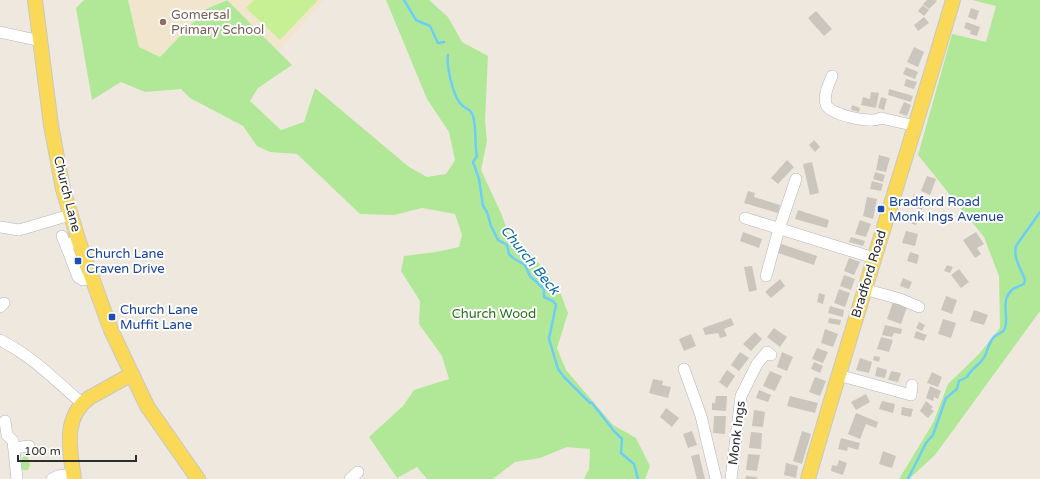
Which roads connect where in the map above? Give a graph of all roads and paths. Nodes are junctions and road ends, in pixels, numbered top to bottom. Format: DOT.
graph roads {
  1 [pos="35,0"];
  2 [pos="953,0"];
  3 [pos="0,32"];
  4 [pos="41,41"];
  5 [pos="832,76"];
  6 [pos="916,126"];
  7 [pos="796,179"];
  8 [pos="70,215"];
  9 [pos="745,218"];
  10 [pos="0,227"];
  11 [pos="779,229"];
  12 [pos="62,236"];
  13 [pos="73,245"];
  14 [pos="874,258"];
  15 [pos="766,276"];
  16 [pos="864,289"];
  17 [pos="919,307"];
  18 [pos="0,340"];
  19 [pos="767,351"];
  20 [pos="684,370"];
  21 [pos="132,374"];
  22 [pos="838,375"];
  23 [pos="912,385"];
  24 [pos="82,403"];
  25 [pos="5,421"];
  26 [pos="29,446"];
  27 [pos="14,448"];
  28 [pos="74,476"];
  29 [pos="17,479"];
  30 [pos="52,479"];
  31 [pos="198,479"];
  32 [pos="716,479"];
  33 [pos="731,479"];
  34 [pos="808,479"];
  1 -- 4 [label="main road, Church Lane"];
  2 -- 6 [label="main road, Bradford Road"];
  3 -- 4 [label="street"];
  4 -- 8 [label="main road, Church Lane"];
  5 -- 6 [label="street"];
  6 -- 14 [label="main road, Bradford Road"];
  7 -- 11 [label="street"];
  8 -- 10 [label="street"];
  8 -- 13 [label="main road, Church Lane"];
  9 -- 11 [label="street"];
  11 -- 14 [label="street"];
  11 -- 15 [label="street"];
  12 -- 13 [label="street"];
  13 -- 21 [label="main road, Church Lane"];
  14 -- 16 [label="main road, Bradford Road"];
  16 -- 17 [label="street"];
  16 -- 22 [label="main road, Bradford Road"];
  18 -- 24 [label="street"];
  19 -- 33 [label="street, Monk Ings"];
  20 -- 32 [label="street, Monk Ings"];
  21 -- 24 [label="main road"];
  21 -- 31 [label="main road, Church Lane"];
  22 -- 23 [label="street"];
  22 -- 34 [label="main road, Bradford Road"];
  24 -- 28 [label="main road"];
  25 -- 27 [label="street"];
  26 -- 27 [label="street"];
  27 -- 29 [label="street"];
  28 -- 30 [label="street"];
}
